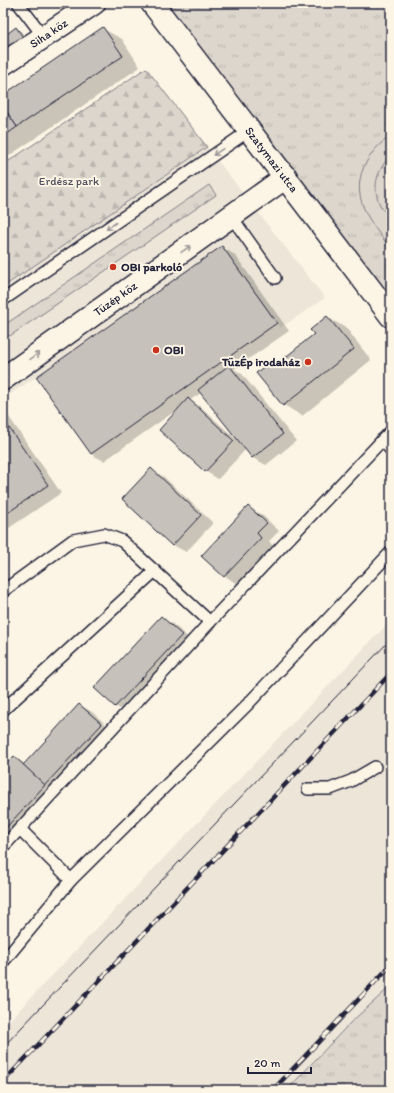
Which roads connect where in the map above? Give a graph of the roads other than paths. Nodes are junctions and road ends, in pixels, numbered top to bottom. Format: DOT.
graph roads {
  1 [pos="18,3"];
  2 [pos="94,3"];
  3 [pos="152,3"];
  4 [pos="44,37"];
  5 [pos="3,64"];
  6 [pos="250,130"];
  7 [pos="286,177"];
  8 [pos="231,216"];
  9 [pos="275,278"];
  10 [pos="3,300"];
  11 [pos="391,316"];
  12 [pos="3,379"];
  13 [pos="391,431"];
  14 [pos="382,440"];
  15 [pos="391,450"];
  16 [pos="391,552"];
  17 [pos="155,571"];
  18 [pos="3,591"];
  19 [pos="210,622"];
  20 [pos="3,710"];
  21 [pos="375,767"];
  22 [pos="308,789"];
  23 [pos="20,829"];
  24 [pos="3,847"];
  25 [pos="71,880"];
  26 [pos="3,962"];
  1 -- 4 [label="lane"];
  2 -- 4 [label="street, Siha köz"];
  3 -- 6 [label="street, Szatymazi utca"];
  4 -- 5 [label="street, Siha köz"];
  6 -- 7 [label="street, Szatymazi utca"];
  6 -- 10 [label="lane, one-way"];
  7 -- 8 [label="street, Tüzép köz"];
  7 -- 11 [label="street, Szatymazi utca"];
  8 -- 9 [label="lane"];
  12 -- 8 [label="street, Tüzép köz, one-way"];
  13 -- 14 [label="lane"];
  14 -- 15 [label="lane"];
  14 -- 19 [label="lane"];
  16 -- 25 [label="lane"];
  17 -- 18 [label="lane"];
  17 -- 19 [label="lane"];
  17 -- 20 [label="lane"];
  19 -- 23 [label="lane"];
  21 -- 22 [label="lane"];
  23 -- 24 [label="lane"];
  23 -- 25 [label="lane"];
  25 -- 26 [label="lane"];
}
